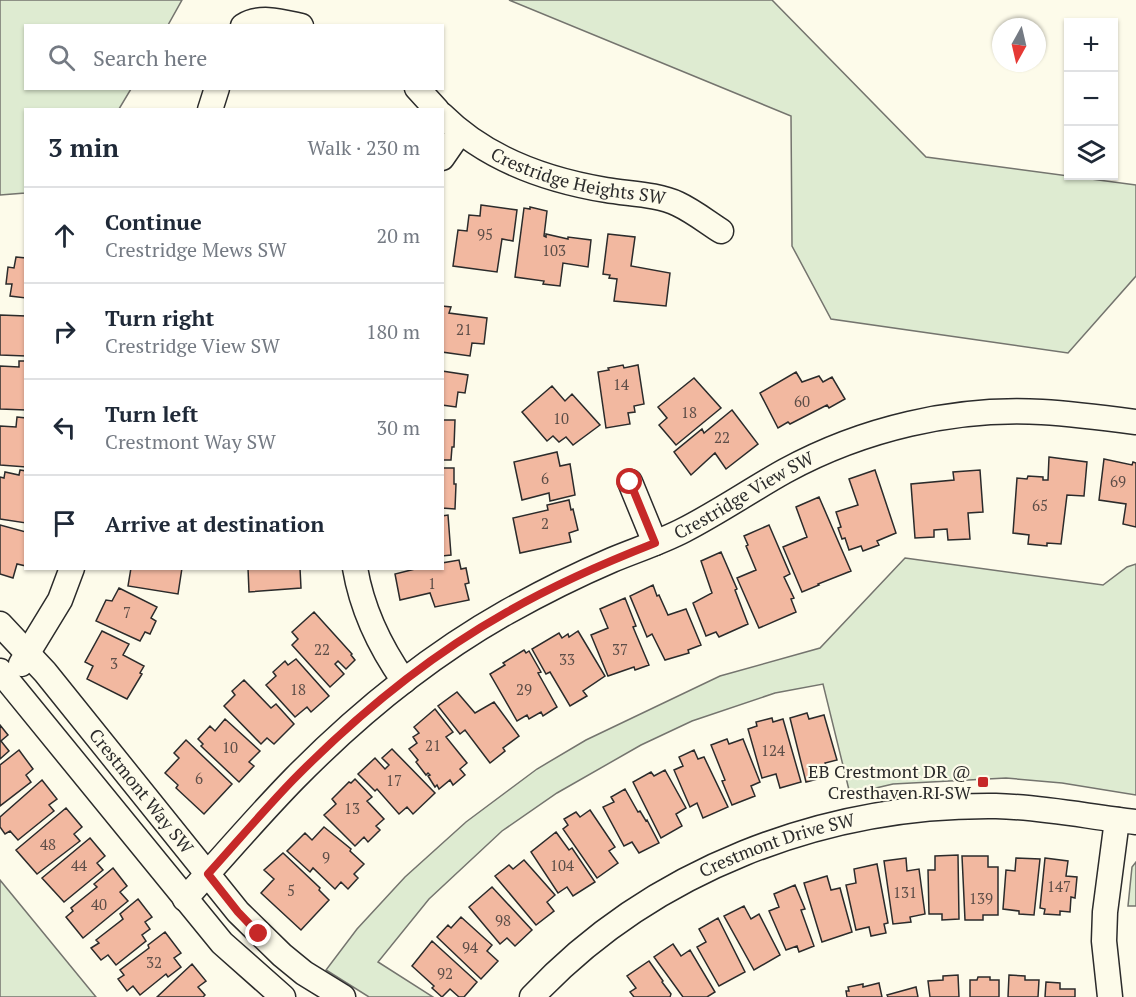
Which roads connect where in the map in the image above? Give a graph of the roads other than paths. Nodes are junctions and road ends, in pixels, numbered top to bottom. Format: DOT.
graph roads {
  1 [pos="248,24"];
  2 [pos="292,24"];
  3 [pos="216,90"];
  4 [pos="419,90"];
  5 [pos="211,108"];
  6 [pos="435,108"];
  7 [pos="444,117"];
  8 [pos="460,132"];
  9 [pos="444,155"];
  10 [pos="721,231"];
  11 [pos="1136,422"];
  12 [pos="630,482"];
  13 [pos="655,543"];
  14 [pos="71,570"];
  15 [pos="355,570"];
  16 [pos="0,624"];
  17 [pos="29,653"];
  18 [pos="5,676"];
  19 [pos="404,681"];
  20 [pos="1126,821"];
  21 [pos="208,874"];
  22 [pos="185,898"];
  23 [pos="283,997"];
  24 [pos="343,997"];
  25 [pos="532,997"];
  26 [pos="1110,997"];
  1 -- 2 [label="street"];
  3 -- 5 [label="street"];
  4 -- 6 [label="street"];
  7 -- 8 [label="street, Crestridge Heights SW"];
  8 -- 9 [label="street"];
  8 -- 10 [label="street, Crestridge Heights SW"];
  11 -- 13 [label="street, Crestridge View SW"];
  12 -- 13 [label="street"];
  13 -- 19 [label="street, Crestridge View SW"];
  14 -- 17 [label="street"];
  15 -- 19 [label="street"];
  16 -- 17 [label="street, Crestmont Way SW"];
  17 -- 18 [label="street"];
  17 -- 21 [label="street, Crestmont Way SW"];
  18 -- 22 [label="street, Crestmont Way SW"];
  19 -- 21 [label="street, Crestridge View SW"];
  20 -- 25 [label="street, Crestmont Drive SW"];
  20 -- 26 [label="street"];
  21 -- 22 [label="street, Crestridge View SW"];
  21 -- 24 [label="street, Crestmont Way SW"];
  22 -- 23 [label="street, Crestmont Way SW"];
}
